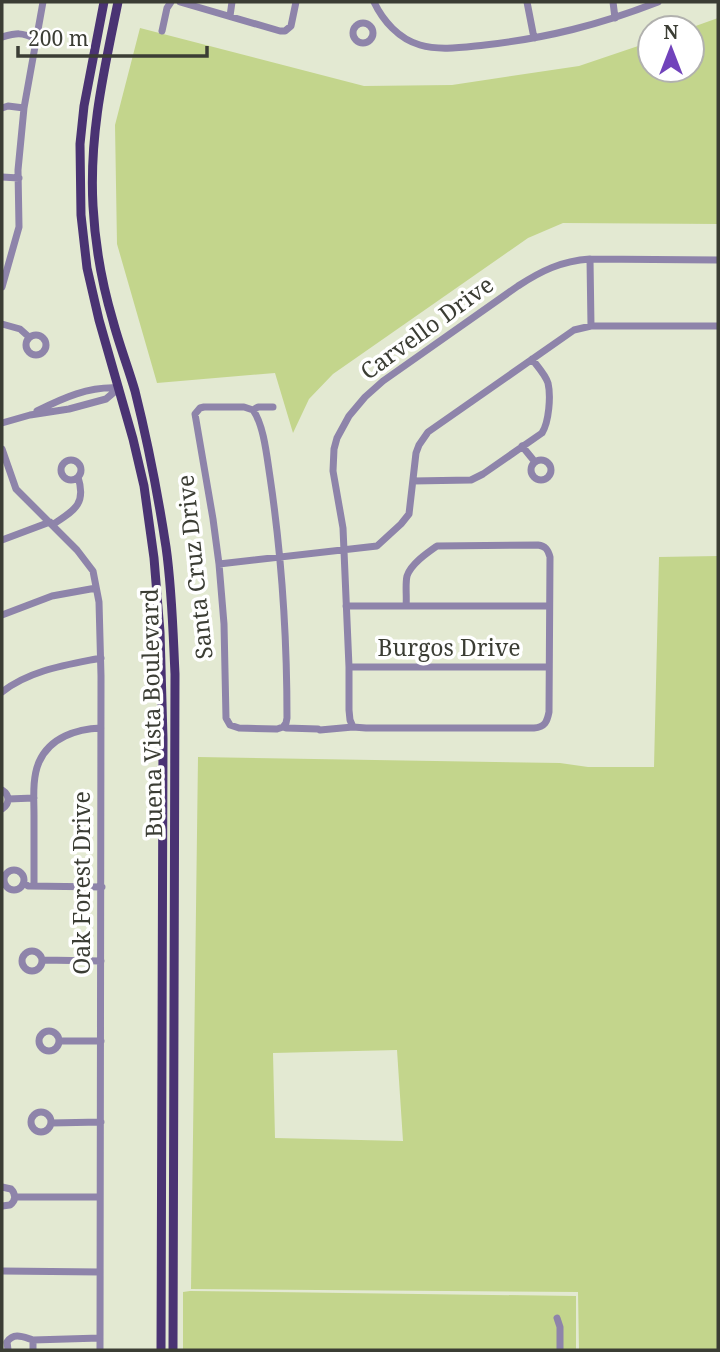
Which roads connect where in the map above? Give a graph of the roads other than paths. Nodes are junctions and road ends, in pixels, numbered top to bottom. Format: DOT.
graph roads {
  1 [pos="43,2"];
  2 [pos="104,2"];
  3 [pos="118,2"];
  4 [pos="171,2"];
  5 [pos="180,2"];
  6 [pos="232,2"];
  7 [pos="296,2"];
  8 [pos="374,2"];
  9 [pos="527,2"];
  10 [pos="612,2"];
  11 [pos="658,2"];
  12 [pos="230,16"];
  13 [pos="383,17"];
  14 [pos="615,18"];
  15 [pos="370,27"];
  16 [pos="162,31"];
  17 [pos="2,37"];
  18 [pos="534,38"];
  19 [pos="36,39"];
  20 [pos="2,108"];
  21 [pos="24,108"];
  22 [pos="2,177"];
  23 [pos="19,178"];
  24 [pos="2,250"];
  25 [pos="11,254"];
  26 [pos="590,259"];
  27 [pos="718,260"];
  28 [pos="2,287"];
  29 [pos="2,324"];
  30 [pos="591,326"];
  31 [pos="718,326"];
  32 [pos="29,337"];
  33 [pos="532,359"];
  34 [pos="132,384"];
  35 [pos="119,388"];
  36 [pos="273,407"];
  37 [pos="253,410"];
  38 [pos="30,415"];
  39 [pos="2,423"];
  40 [pos="522,446"];
  41 [pos="2,449"];
  42 [pos="535,462"];
  43 [pos="5,468"];
  44 [pos="78,477"];
  45 [pos="413,481"];
  46 [pos="51,523"];
  47 [pos="2,540"];
  48 [pos="344,550"];
  49 [pos="280,557"];
  50 [pos="219,564"];
  51 [pos="96,588"];
  52 [pos="346,606"];
  53 [pos="406,606"];
  54 [pos="549,606"];
  55 [pos="2,615"];
  56 [pos="101,658"];
  57 [pos="349,667"];
  58 [pos="549,667"];
  59 [pos="2,692"];
  60 [pos="283,727"];
  61 [pos="353,727"];
  62 [pos="102,728"];
  63 [pos="2,790"];
  64 [pos="34,798"];
  65 [pos="8,799"];
  66 [pos="2,809"];
  67 [pos="24,883"];
  68 [pos="34,886"];
  69 [pos="102,887"];
  70 [pos="42,960"];
  71 [pos="102,961"];
  72 [pos="59,1041"];
  73 [pos="101,1041"];
  74 [pos="101,1122"];
  75 [pos="51,1123"];
  76 [pos="2,1187"];
  77 [pos="100,1196"];
  78 [pos="15,1197"];
  79 [pos="2,1206"];
  80 [pos="2,1271"];
  81 [pos="100,1272"];
  82 [pos="557,1318"];
  83 [pos="161,1326"];
  84 [pos="173,1326"];
  85 [pos="100,1338"];
  86 [pos="33,1340"];
  87 [pos="8,1350"];
  88 [pos="33,1350"];
  89 [pos="100,1350"];
  90 [pos="161,1350"];
  91 [pos="173,1350"];
  92 [pos="560,1350"];
  1 -- 19 [label="street"];
  2 -- 35 [label="main road, Buena Vista Boulevard"];
  3 -- 34 [label="main road, Buena Vista Boulevard"];
  4 -- 16 [label="street"];
  5 -- 12 [label="street"];
  6 -- 12 [label="street"];
  7 -- 12 [label="street"];
  8 -- 13 [label="street"];
  9 -- 18 [label="street"];
  10 -- 14 [label="street"];
  11 -- 14 [label="street"];
  13 -- 15 [label="street"];
  13 -- 18 [label="street"];
  14 -- 18 [label="street"];
  17 -- 19 [label="street"];
  19 -- 21 [label="street"];
  20 -- 21 [label="street"];
  21 -- 23 [label="street"];
  22 -- 23 [label="street"];
  23 -- 25 [label="street"];
  24 -- 25 [label="street"];
  25 -- 28 [label="street"];
  26 -- 27 [label="street, Carvello Drive"];
  26 -- 30 [label="street"];
  26 -- 48 [label="street, Carvello Drive"];
  29 -- 32 [label="street"];
  30 -- 31 [label="street"];
  30 -- 33 [label="street"];
  33 -- 40 [label="street"];
  33 -- 45 [label="street"];
  34 -- 35 [label="main road"];
  34 -- 84 [label="main road, Buena Vista Boulevard"];
  35 -- 38 [label="street"];
  35 -- 38 [label="street"];
  35 -- 83 [label="main road, Buena Vista Boulevard"];
  36 -- 37 [label="street"];
  37 -- 49 [label="street"];
  37 -- 50 [label="street, Santa Cruz Drive"];
  38 -- 39 [label="street"];
  40 -- 42 [label="street"];
  40 -- 45 [label="street"];
  41 -- 43 [label="street, Oak Forest Drive"];
  43 -- 46 [label="street, Oak Forest Drive"];
  44 -- 46 [label="street"];
  45 -- 48 [label="street"];
  46 -- 47 [label="street"];
  46 -- 51 [label="street, Oak Forest Drive"];
  48 -- 49 [label="street"];
  48 -- 52 [label="street, Carvello Drive"];
  49 -- 50 [label="street"];
  49 -- 60 [label="street"];
  50 -- 60 [label="street, Santa Cruz Drive"];
  51 -- 55 [label="street"];
  51 -- 56 [label="street, Oak Forest Drive"];
  52 -- 53 [label="street"];
  52 -- 57 [label="street, Carvello Drive"];
  53 -- 54 [label="street"];
  53 -- 54 [label="street"];
  54 -- 58 [label="street"];
  56 -- 59 [label="street"];
  56 -- 62 [label="street, Oak Forest Drive"];
  57 -- 58 [label="street, Burgos Drive"];
  57 -- 61 [label="street, Carvello Drive"];
  58 -- 61 [label="street"];
  60 -- 61 [label="street"];
  62 -- 64 [label="street"];
  62 -- 69 [label="street, Oak Forest Drive"];
  63 -- 65 [label="street"];
  64 -- 65 [label="street"];
  64 -- 68 [label="street"];
  65 -- 66 [label="street"];
  67 -- 68 [label="street"];
  68 -- 69 [label="street"];
  69 -- 71 [label="street, Oak Forest Drive"];
  70 -- 71 [label="street"];
  71 -- 73 [label="street, Oak Forest Drive"];
  72 -- 73 [label="street"];
  73 -- 74 [label="street, Oak Forest Drive"];
  74 -- 75 [label="street"];
  74 -- 77 [label="street, Oak Forest Drive"];
  76 -- 78 [label="street"];
  77 -- 78 [label="street"];
  77 -- 81 [label="street, Oak Forest Drive"];
  78 -- 79 [label="street"];
  80 -- 81 [label="street"];
  81 -- 85 [label="street, Oak Forest Drive"];
  82 -- 92 [label="street"];
  83 -- 84 [label="main road"];
  83 -- 90 [label="main road, Buena Vista Boulevard"];
  84 -- 91 [label="main road, Buena Vista Boulevard"];
  85 -- 86 [label="street"];
  85 -- 89 [label="street, Oak Forest Drive"];
  86 -- 87 [label="street"];
  86 -- 88 [label="street"];
}
